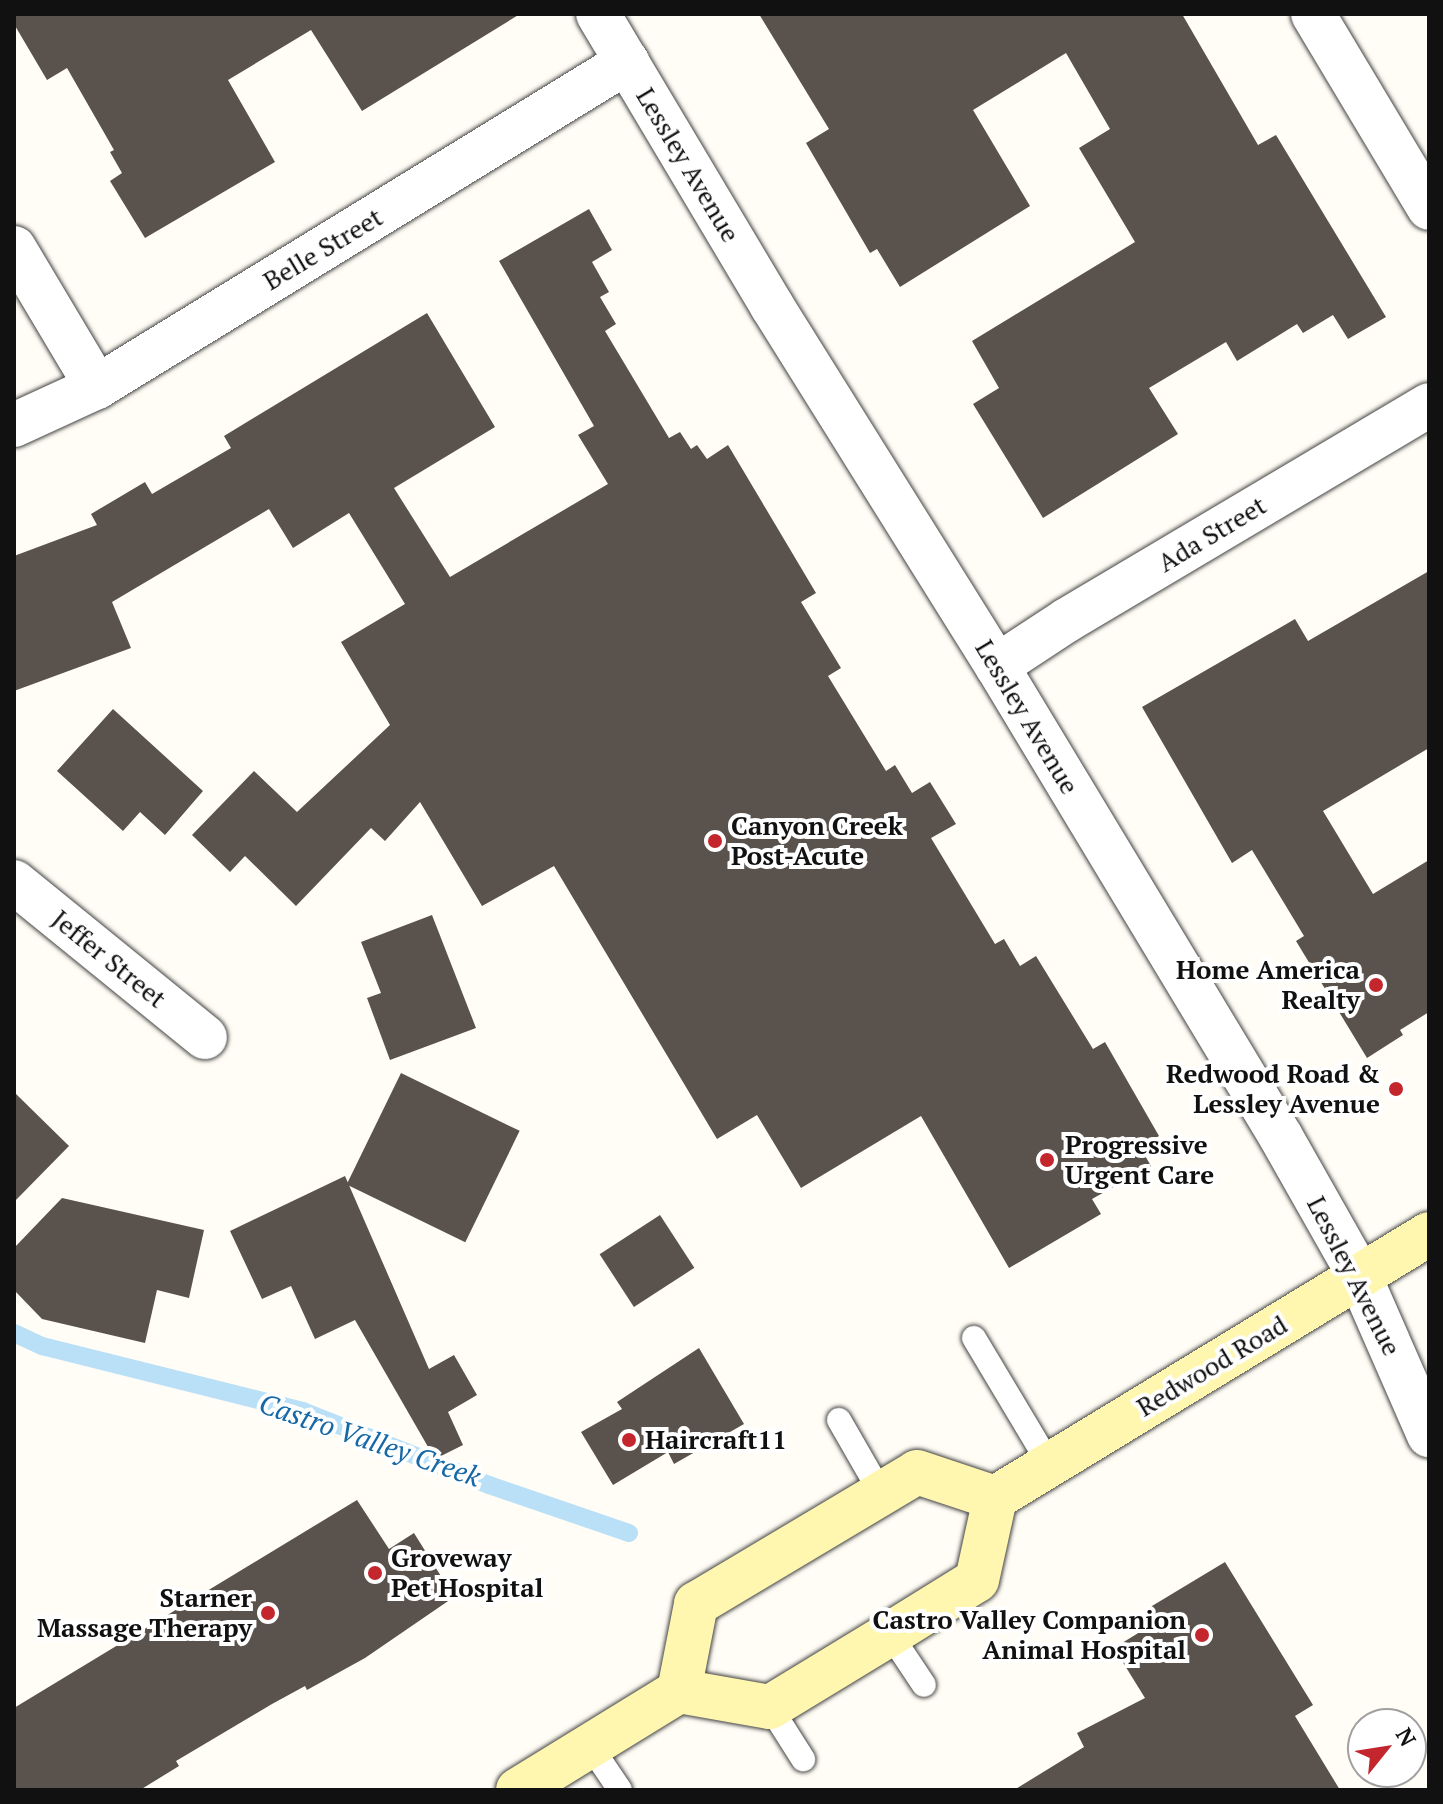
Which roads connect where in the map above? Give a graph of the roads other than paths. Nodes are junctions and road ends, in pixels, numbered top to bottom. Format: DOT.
graph roads {
  1 [pos="598,14"];
  2 [pos="1313,14"];
  3 [pos="627,62"];
  4 [pos="1429,208"];
  5 [pos="14,248"];
  6 [pos="97,387"];
  7 [pos="1429,405"];
  8 [pos="14,425"];
  9 [pos="997,666"];
  10 [pos="14,882"];
  11 [pos="205,1037"];
  12 [pos="1429,1234"];
  13 [pos="1359,1275"];
  14 [pos="974,1338"];
  15 [pos="839,1420"];
  16 [pos="1429,1435"];
  17 [pos="1050,1465"];
  18 [pos="881,1493"];
  19 [pos="995,1498"];
  20 [pos="890,1634"];
  21 [pos="924,1685"];
  22 [pos="679,1691"];
  23 [pos="770,1707"];
  24 [pos="591,1747"];
  25 [pos="803,1759"];
  26 [pos="518,1790"];
  27 [pos="620,1790"];
  1 -- 3 [label="street, Lessley Avenue"];
  2 -- 4 [label="street"];
  3 -- 6 [label="street, Belle Street"];
  3 -- 9 [label="street, Lessley Avenue"];
  5 -- 6 [label="street"];
  6 -- 8 [label="street, Belle Street"];
  7 -- 9 [label="street, Ada Street"];
  9 -- 13 [label="street, Lessley Avenue"];
  10 -- 11 [label="street, Jeffer Street"];
  12 -- 13 [label="main road, Redwood Road"];
  13 -- 16 [label="street, Lessley Avenue"];
  13 -- 17 [label="main road, Redwood Road"];
  14 -- 17 [label="lane"];
  15 -- 18 [label="lane"];
  17 -- 19 [label="main road, Redwood Road"];
  18 -- 19 [label="main road"];
  18 -- 22 [label="main road"];
  19 -- 20 [label="main road"];
  20 -- 21 [label="lane"];
  20 -- 23 [label="main road"];
  22 -- 23 [label="main road"];
  22 -- 24 [label="main road"];
  23 -- 25 [label="lane"];
  24 -- 26 [label="main road"];
  24 -- 27 [label="lane"];
}
